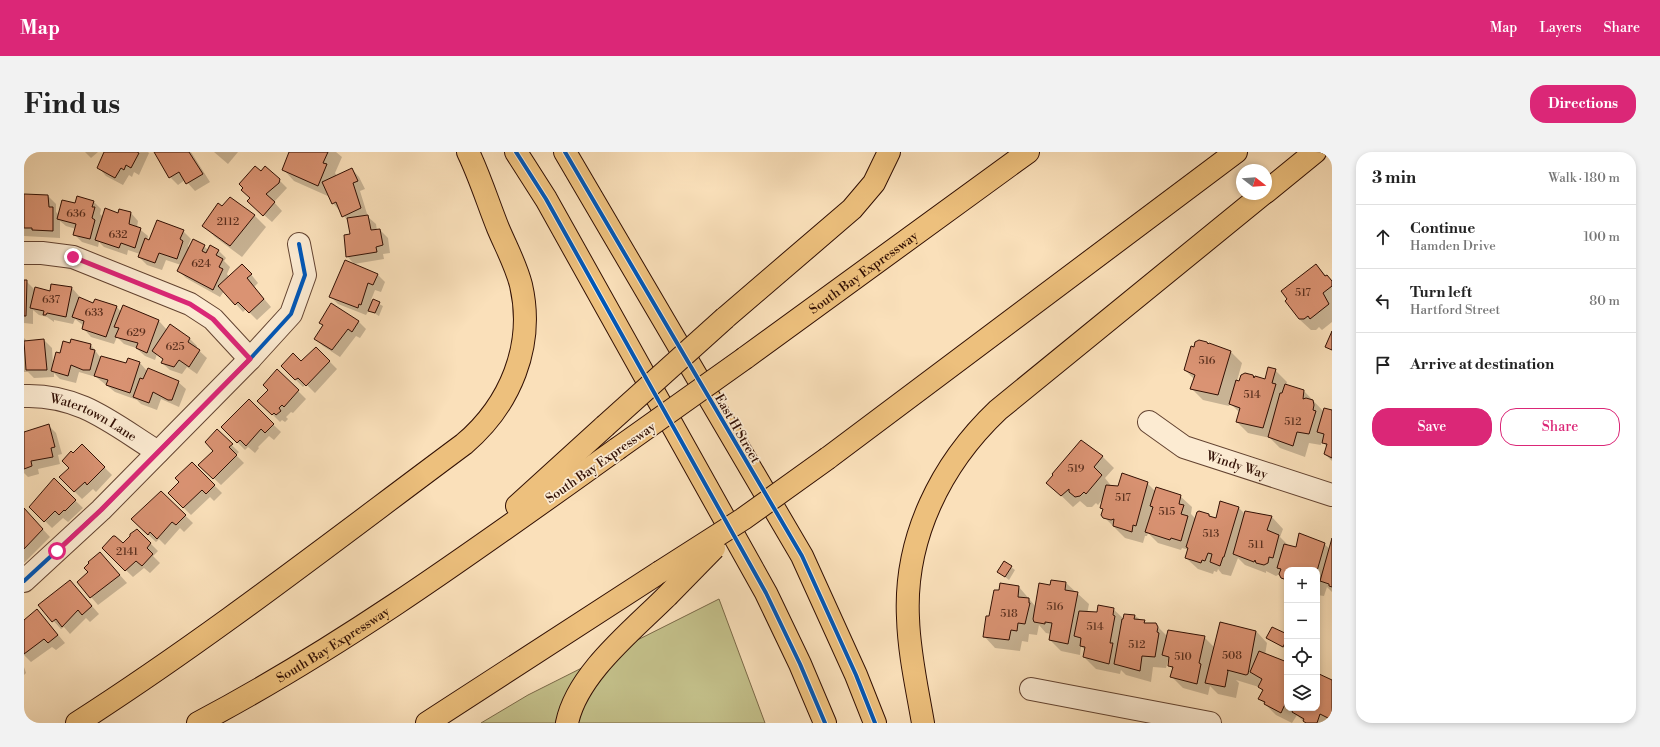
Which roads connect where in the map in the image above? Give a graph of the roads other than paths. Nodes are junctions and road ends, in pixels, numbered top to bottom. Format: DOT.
graph roads {
  1 [pos="468,152"];
  2 [pos="516,152"];
  3 [pos="565,152"];
  4 [pos="889,152"];
  5 [pos="1028,152"];
  6 [pos="1236,152"];
  7 [pos="1315,152"];
  8 [pos="1272,187"];
  9 [pos="1257,200"];
  10 [pos="299,244"];
  11 [pos="24,253"];
  12 [pos="250,359"];
  13 [pos="24,396"];
  14 [pos="1149,422"];
  15 [pos="158,452"];
  16 [pos="1332,495"];
  17 [pos="743,519"];
  18 [pos="442,574"];
  19 [pos="24,582"];
  20 [pos="1031,689"];
  21 [pos="77,723"];
  22 [pos="198,723"];
  23 [pos="427,723"];
  24 [pos="567,723"];
  25 [pos="825,723"];
  26 [pos="875,723"];
  27 [pos="923,723"];
  28 [pos="1210,723"];
  1 -- 21 [label="main road"];
  2 -- 25 [label="main road"];
  3 -- 26 [label="main road, East H Street"];
  4 -- 18 [label="main road, bridge"];
  5 -- 18 [label="main road, South Bay Expressway, bridge"];
  6 -- 17 [label="main road, bridge"];
  7 -- 8 [label="main road"];
  9 -- 27 [label="main road"];
  10 -- 12 [label="street"];
  11 -- 12 [label="street"];
  12 -- 15 [label="street"];
  13 -- 15 [label="street, Watertown Lane"];
  14 -- 16 [label="street, Windy Way"];
  15 -- 19 [label="street"];
  17 -- 23 [label="main road, bridge"];
  17 -- 24 [label="main road, bridge"];
  18 -- 22 [label="main road, South Bay Expressway"];
  20 -- 28 [label="street"];
}
